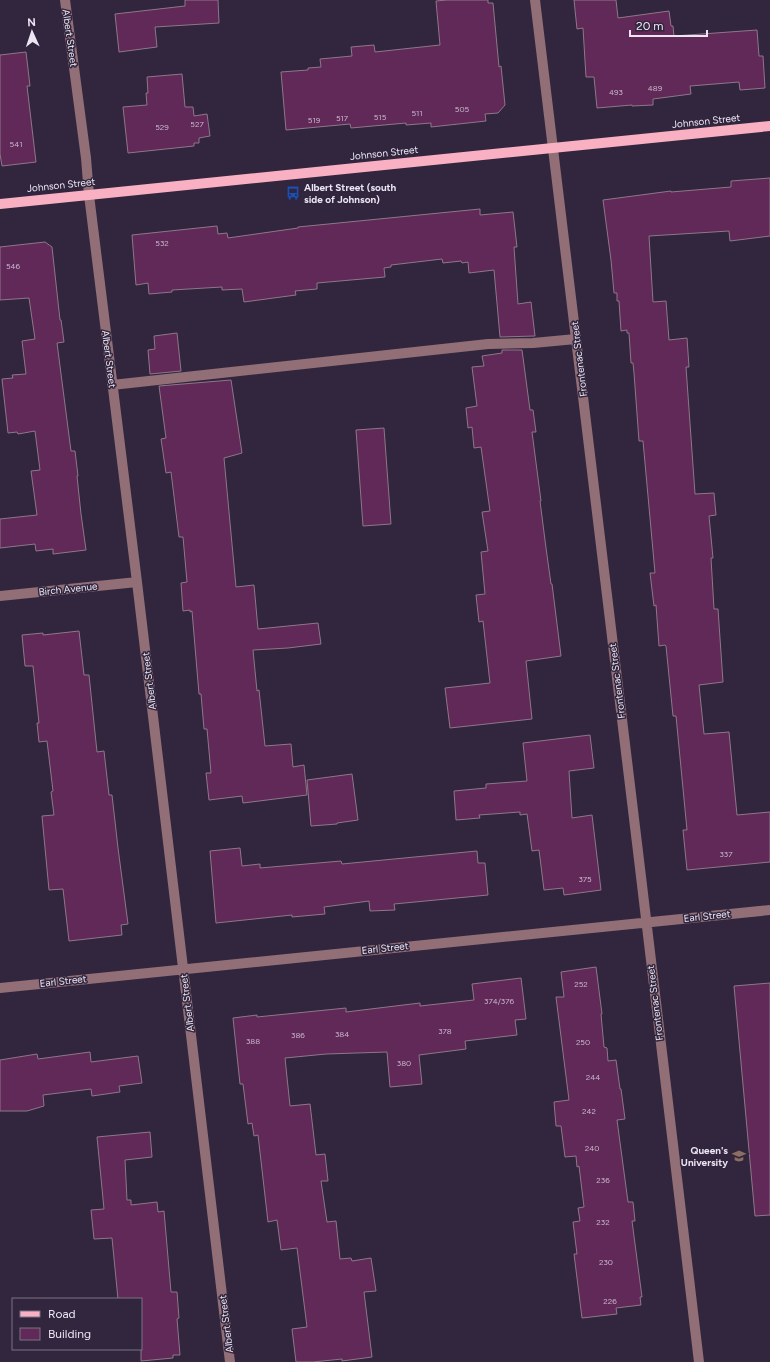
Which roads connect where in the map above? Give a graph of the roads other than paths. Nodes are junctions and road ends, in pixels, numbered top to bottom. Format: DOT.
graph roads {
  1 [pos="65,0"];
  2 [pos="535,0"];
  3 [pos="770,126"];
  4 [pos="553,148"];
  5 [pos="89,195"];
  6 [pos="0,204"];
  7 [pos="576,339"];
  8 [pos="112,385"];
  9 [pos="137,582"];
  10 [pos="0,596"];
  11 [pos="770,910"];
  12 [pos="645,922"];
  13 [pos="183,969"];
  14 [pos="0,988"];
  15 [pos="230,1362"];
  16 [pos="699,1362"];
  1 -- 5 [label="street, Albert Street"];
  2 -- 4 [label="street, Frontenac Street"];
  3 -- 4 [label="main road, Johnson Street"];
  4 -- 5 [label="main road, Johnson Street"];
  4 -- 7 [label="street, Frontenac Street"];
  5 -- 6 [label="main road, Johnson Street"];
  5 -- 8 [label="street, Albert Street"];
  7 -- 8 [label="street"];
  7 -- 12 [label="street, Frontenac Street"];
  8 -- 9 [label="street, Albert Street"];
  9 -- 10 [label="street, Birch Avenue"];
  9 -- 13 [label="street, Albert Street"];
  11 -- 12 [label="street, Earl Street"];
  12 -- 13 [label="street, Earl Street"];
  12 -- 16 [label="street, Frontenac Street"];
  13 -- 14 [label="street, Earl Street"];
  13 -- 15 [label="street, Albert Street"];
}
